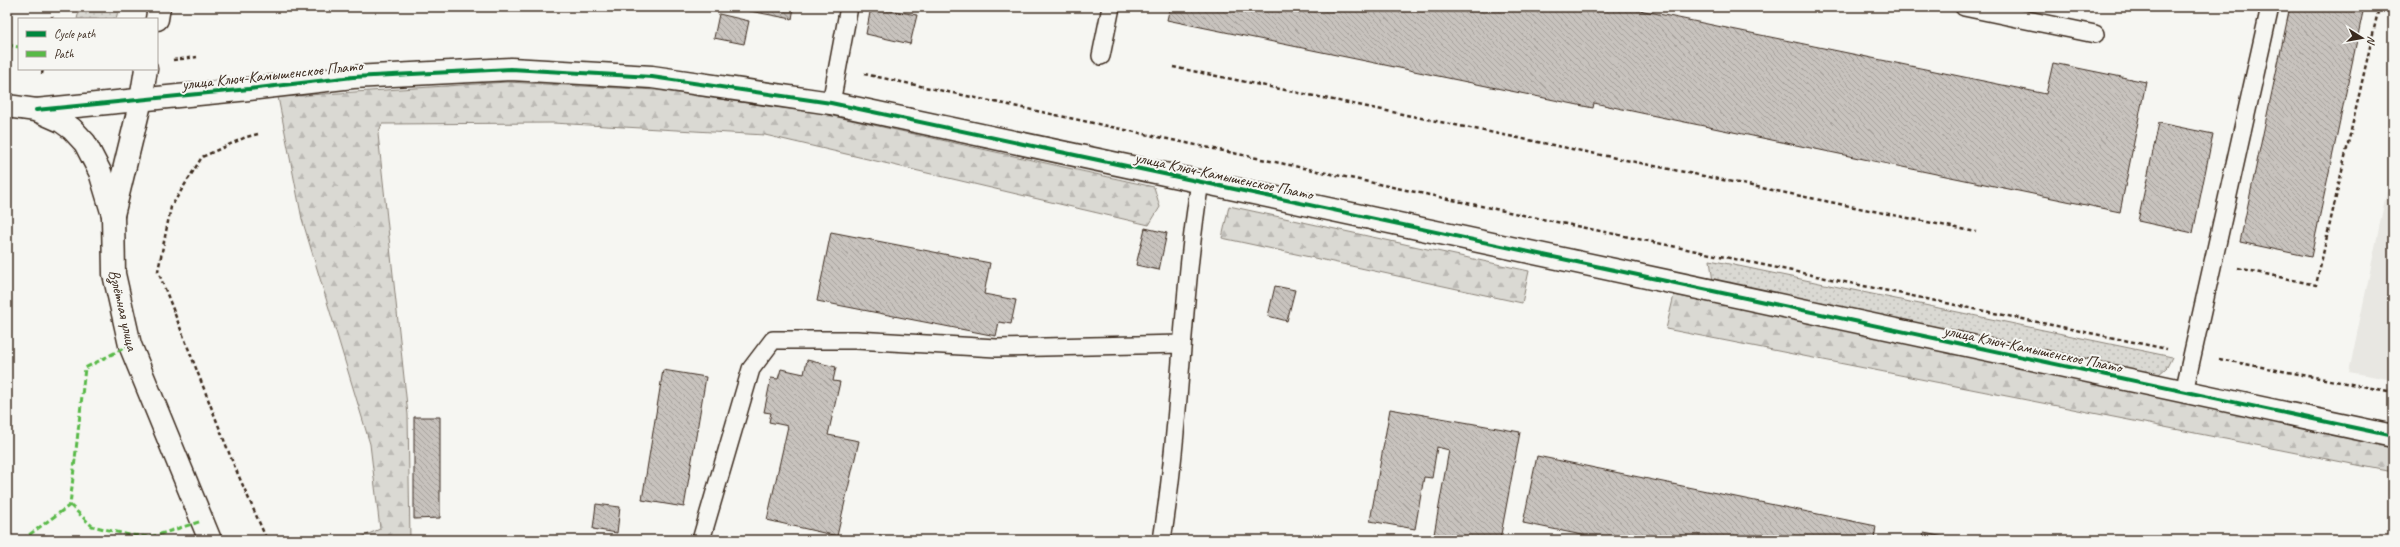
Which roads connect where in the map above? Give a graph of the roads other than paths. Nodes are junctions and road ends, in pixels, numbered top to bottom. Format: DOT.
graph roads {
  1 [pos="159,7"];
  2 [pos="848,7"];
  3 [pos="1111,7"];
  4 [pos="1964,7"];
  5 [pos="2270,7"];
  6 [pos="157,18"];
  7 [pos="2095,34"];
  8 [pos="1101,56"];
  9 [pos="146,70"];
  10 [pos="141,100"];
  11 [pos="831,103"];
  12 [pos="7,106"];
  13 [pos="36,110"];
  14 [pos="1200,182"];
  15 [pos="113,215"];
  16 [pos="1182,344"];
  17 [pos="2184,392"];
  18 [pos="2393,436"];
  19 [pos="210,540"];
  20 [pos="701,540"];
  21 [pos="1162,540"];
  1 -- 6 [label="street"];
  2 -- 11 [label="lane"];
  3 -- 8 [label="lane"];
  4 -- 7 [label="lane"];
  5 -- 17 [label="lane"];
  9 -- 10 [label="street, Взлётная улица"];
  10 -- 11 [label="street, улица Ключ-Камышенское Плато"];
  10 -- 13 [label="street, улица Ключ-Камышенское Плато"];
  10 -- 15 [label="street, Взлётная улица"];
  11 -- 14 [label="street, улица Ключ-Камышенское Плато"];
  12 -- 13 [label="street"];
  13 -- 15 [label="street"];
  14 -- 16 [label="lane"];
  14 -- 17 [label="street, улица Ключ-Камышенское Плато"];
  15 -- 19 [label="street, Взлётная улица"];
  16 -- 20 [label="lane"];
  16 -- 21 [label="lane"];
  17 -- 18 [label="street, улица Ключ-Камышенское Плато"];
}
